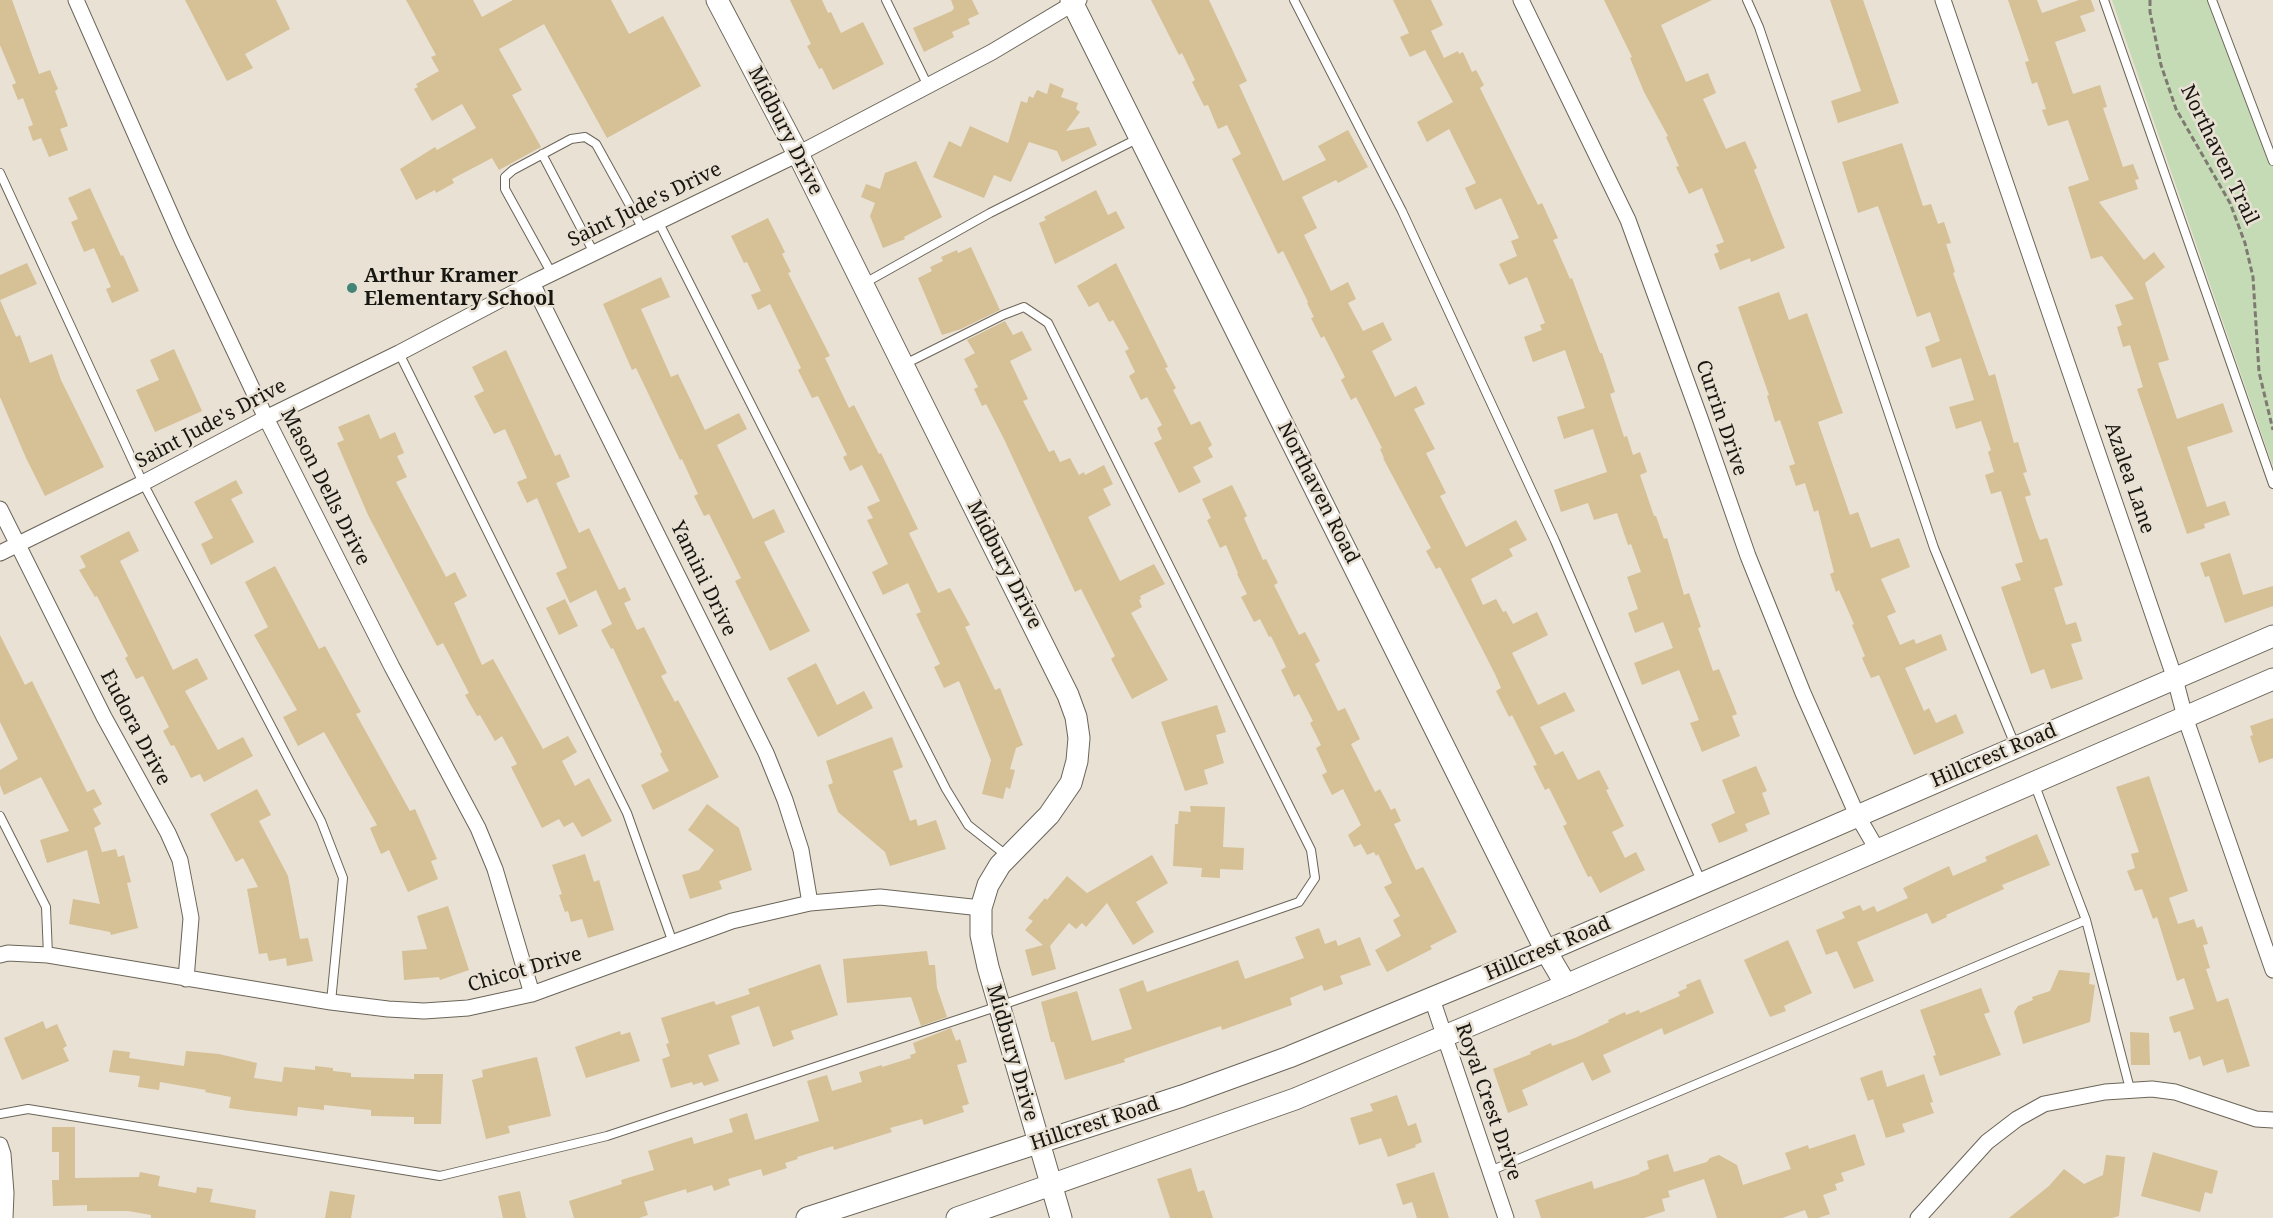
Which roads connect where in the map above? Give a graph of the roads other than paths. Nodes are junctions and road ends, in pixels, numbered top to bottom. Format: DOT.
graph roads {
  1 [pos="76,0"];
  2 [pos="717,0"];
  3 [pos="886,0"];
  4 [pos="1294,0"];
  5 [pos="1521,0"];
  6 [pos="1747,0"];
  7 [pos="1943,0"];
  8 [pos="2104,0"];
  9 [pos="2212,0"];
  10 [pos="1075,1"];
  11 [pos="928,87"];
  12 [pos="1140,137"];
  13 [pos="542,154"];
  14 [pos="798,154"];
  15 [pos="2273,161"];
  16 [pos="0,173"];
  17 [pos="658,221"];
  18 [pos="642,229"];
  19 [pos="594,253"];
  20 [pos="552,274"];
  21 [pos="532,283"];
  22 [pos="863,284"];
  23 [pos="399,352"];
  24 [pos="903,365"];
  25 [pos="266,418"];
  26 [pos="143,483"];
  27 [pos="2273,484"];
  28 [pos="0,509"];
  29 [pos="16,545"];
  30 [pos="0,553"];
  31 [pos="2273,636"];
  32 [pos="2175,679"];
  33 [pos="2273,679"];
  34 [pos="2185,717"];
  35 [pos="2016,747"];
  36 [pos="2033,782"];
  37 [pos="1857,815"];
  38 [pos="0,816"];
  39 [pos="1878,851"];
  40 [pos="1008,856"];
  41 [pos="1702,883"];
  42 [pos="810,903"];
  43 [pos="981,908"];
  44 [pos="2086,920"];
  45 [pos="673,943"];
  46 [pos="1546,951"];
  47 [pos="0,955"];
  48 [pos="48,955"];
  49 [pos="2273,970"];
  50 [pos="186,979"];
  51 [pos="1566,986"];
  52 [pos="532,994"];
  53 [pos="1432,999"];
  54 [pos="330,1002"];
  55 [pos="999,1006"];
  56 [pos="1443,1036"];
  57 [pos="2130,1089"];
  58 [pos="0,1114"];
  59 [pos="2273,1120"];
  60 [pos="1037,1143"];
  61 [pos="0,1145"];
  62 [pos="1490,1171"];
  63 [pos="1050,1187"];
  64 [pos="5,1218"];
  65 [pos="807,1218"];
  66 [pos="957,1218"];
  67 [pos="1061,1218"];
  68 [pos="1506,1218"];
  69 [pos="1918,1218"];
  1 -- 25 [label="street, Mason Dells Drive"];
  2 -- 14 [label="main road, Midbury Drive"];
  3 -- 11 [label="lane"];
  4 -- 41 [label="lane"];
  5 -- 37 [label="street, Currin Drive"];
  6 -- 35 [label="lane"];
  7 -- 32 [label="street, Azalea Lane"];
  8 -- 27 [label="lane"];
  9 -- 15 [label="lane"];
  10 -- 11 [label="street, Saint Jude's Drive"];
  10 -- 12 [label="main road, Northaven Road"];
  11 -- 14 [label="street, Saint Jude's Drive"];
  12 -- 22 [label="lane"];
  12 -- 46 [label="main road, Northaven Road"];
  13 -- 18 [label="lane"];
  13 -- 19 [label="lane"];
  13 -- 20 [label="lane"];
  14 -- 17 [label="street, Saint Jude's Drive"];
  14 -- 22 [label="main road, Midbury Drive"];
  16 -- 26 [label="lane"];
  17 -- 18 [label="street, Saint Jude's Drive"];
  17 -- 40 [label="lane"];
  18 -- 19 [label="street, Saint Jude's Drive"];
  19 -- 20 [label="street, Saint Jude's Drive"];
  20 -- 21 [label="street, Saint Jude's Drive"];
  21 -- 23 [label="street, Saint Jude's Drive"];
  21 -- 42 [label="street, Yamini Drive"];
  22 -- 24 [label="main road, Midbury Drive"];
  23 -- 25 [label="street, Saint Jude's Drive"];
  23 -- 45 [label="lane"];
  24 -- 40 [label="main road, Midbury Drive"];
  24 -- 55 [label="lane"];
  25 -- 26 [label="street, Saint Jude's Drive"];
  25 -- 52 [label="street, Mason Dells Drive"];
  26 -- 29 [label="street, Saint Jude's Drive"];
  26 -- 54 [label="lane"];
  28 -- 29 [label="street, Eudora Drive"];
  29 -- 30 [label="street, Saint Jude's Drive"];
  29 -- 50 [label="street, Eudora Drive"];
  31 -- 32 [label="main road, Hillcrest Road"];
  32 -- 34 [label="street, Azalea Lane"];
  32 -- 35 [label="main road, Hillcrest Road"];
  33 -- 34 [label="main road, Hillcrest Road"];
  34 -- 36 [label="main road, Hillcrest Road"];
  34 -- 49 [label="street, Azalea Lane"];
  35 -- 37 [label="main road, Hillcrest Road"];
  36 -- 39 [label="main road, Hillcrest Road"];
  36 -- 44 [label="lane"];
  37 -- 39 [label="street, Currin Drive"];
  37 -- 41 [label="main road, Hillcrest Road"];
  38 -- 48 [label="lane"];
  39 -- 51 [label="main road, Hillcrest Road"];
  40 -- 43 [label="main road, Midbury Drive"];
  41 -- 46 [label="main road, Hillcrest Road"];
  42 -- 43 [label="street, Chicot Drive"];
  42 -- 45 [label="street, Chicot Drive"];
  43 -- 55 [label="main road, Midbury Drive"];
  44 -- 57 [label="lane"];
  44 -- 62 [label="lane"];
  45 -- 52 [label="street, Chicot Drive"];
  46 -- 51 [label="main road, Northaven Road"];
  46 -- 53 [label="main road, Hillcrest Road"];
  47 -- 48 [label="street, Chicot Drive"];
  48 -- 50 [label="street, Chicot Drive"];
  50 -- 54 [label="street, Chicot Drive"];
  51 -- 56 [label="main road, Hillcrest Road"];
  52 -- 54 [label="street, Chicot Drive"];
  53 -- 56 [label="street, Royal Crest Drive"];
  53 -- 60 [label="main road, Hillcrest Road"];
  55 -- 58 [label="lane"];
  55 -- 60 [label="main road, Midbury Drive"];
  56 -- 62 [label="street, Royal Crest Drive"];
  56 -- 63 [label="main road, Hillcrest Road"];
  57 -- 59 [label="street"];
  57 -- 69 [label="street"];
  60 -- 63 [label="main road"];
  60 -- 65 [label="main road, Hillcrest Road"];
  61 -- 64 [label="street"];
  62 -- 68 [label="street, Royal Crest Drive"];
  63 -- 66 [label="main road, Hillcrest Road"];
  63 -- 67 [label="main road"];
}
